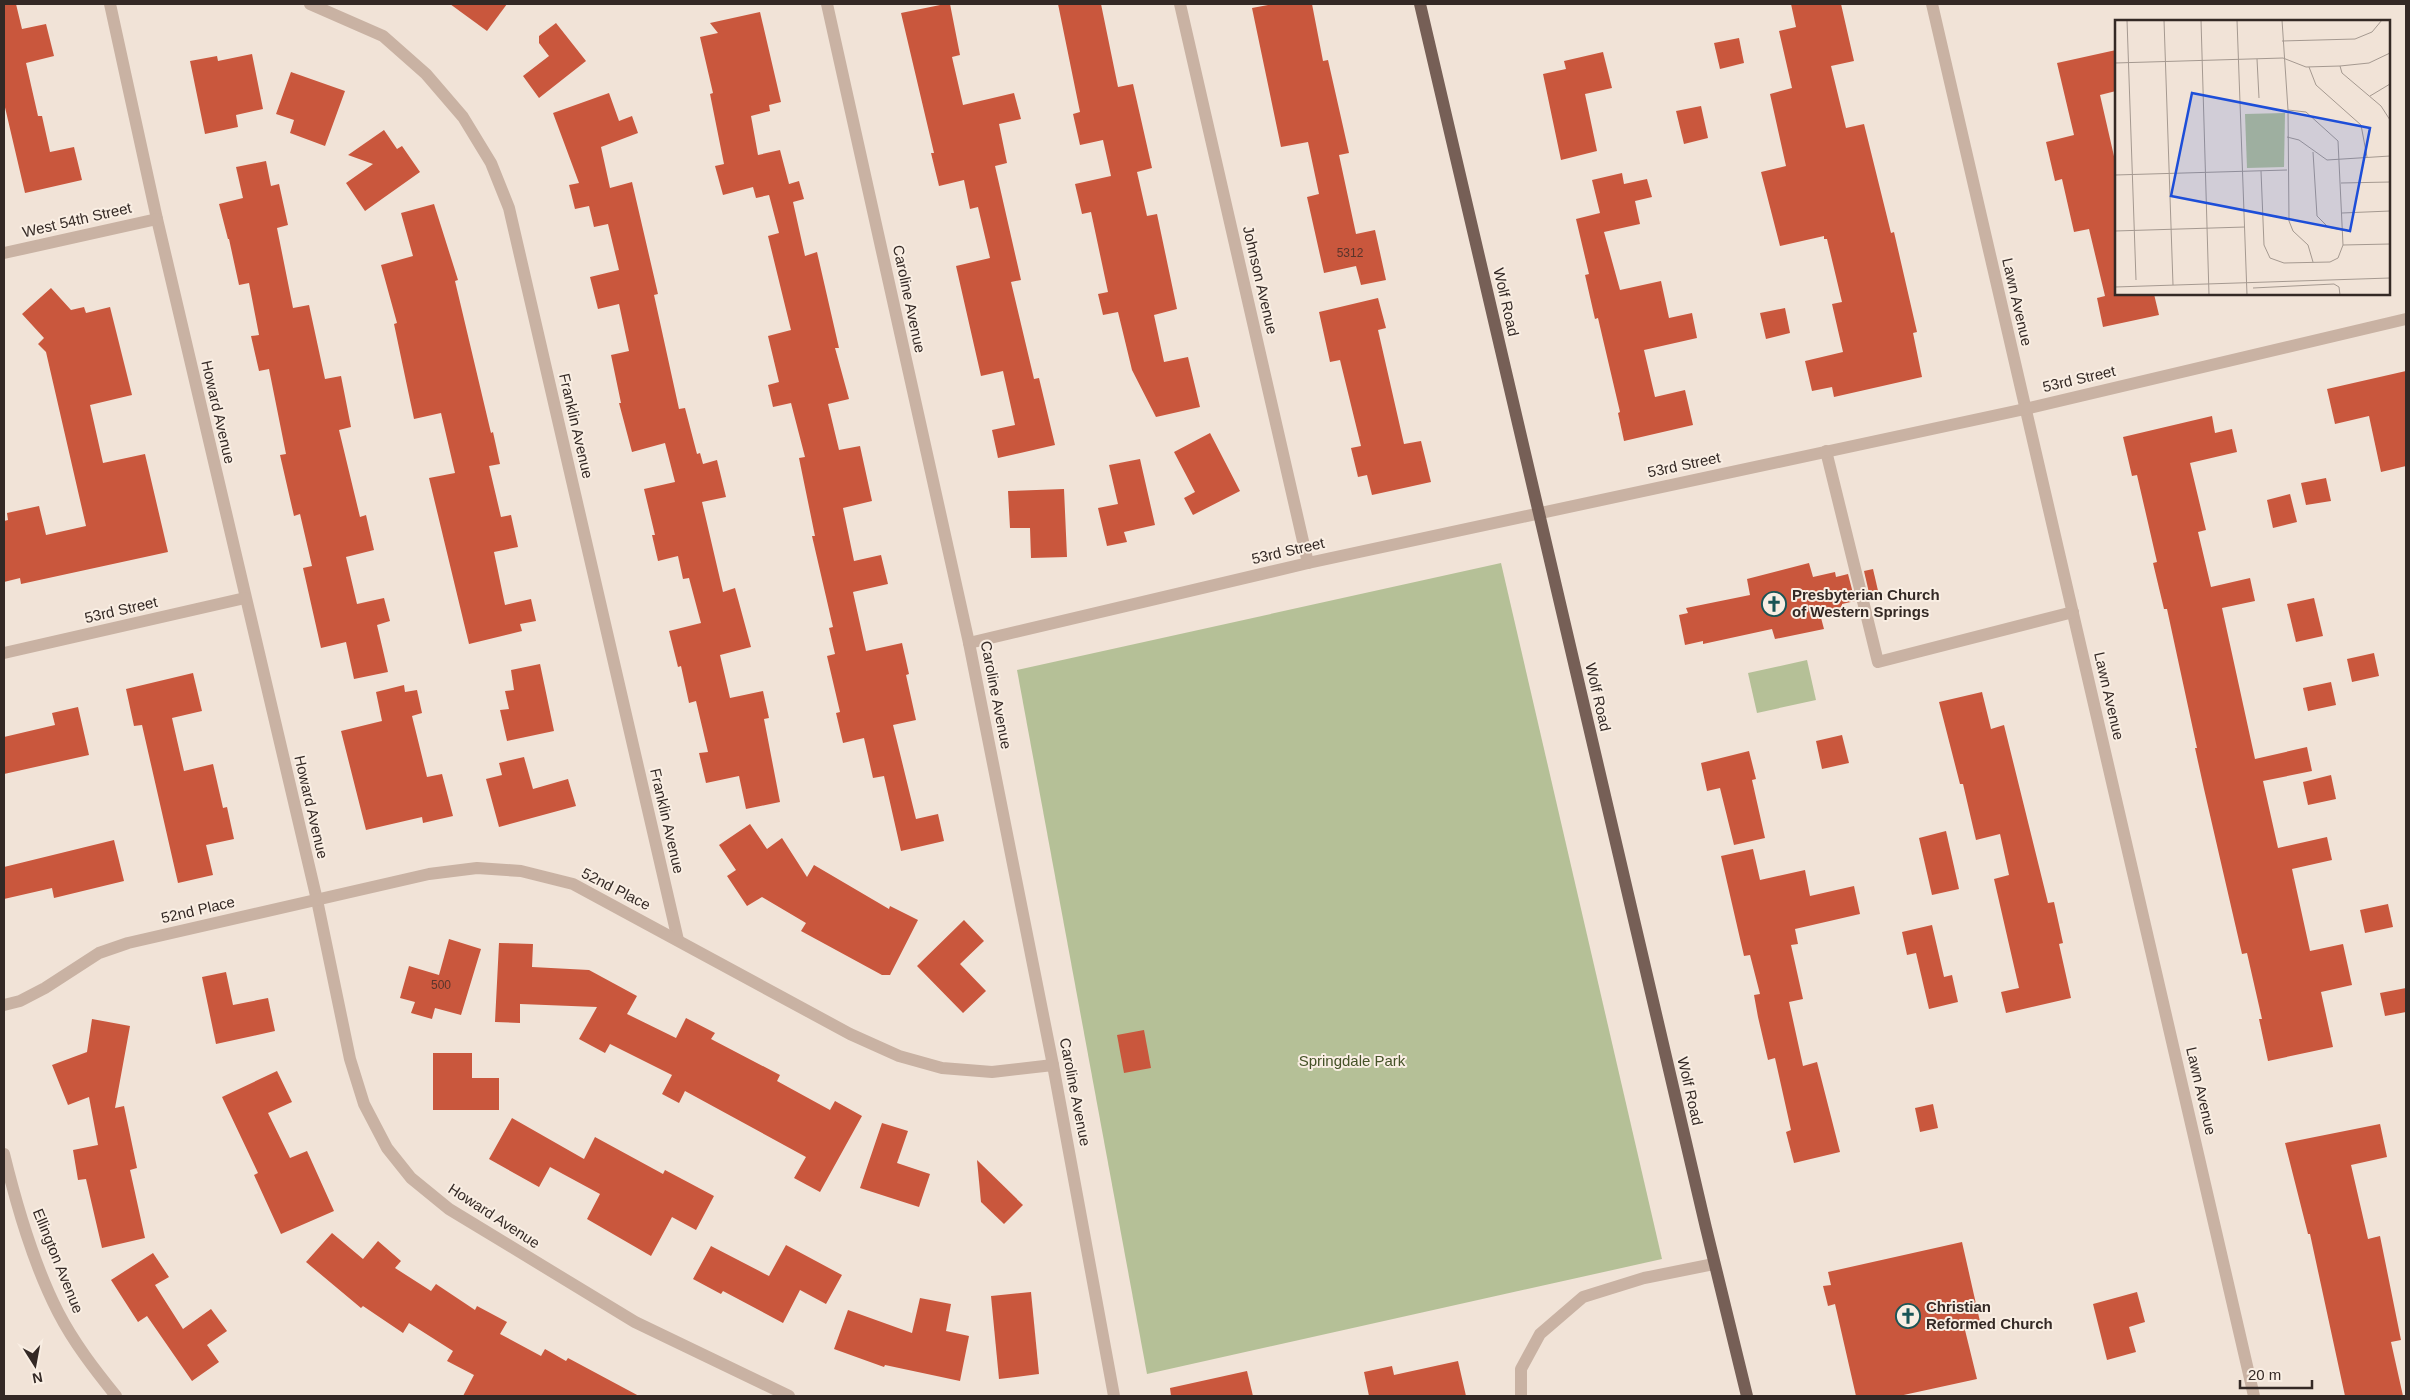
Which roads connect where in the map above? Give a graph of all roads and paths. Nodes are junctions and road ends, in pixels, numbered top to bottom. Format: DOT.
graph roads {
  1 [pos="110,4"];
  2 [pos="310,4"];
  3 [pos="827,4"];
  4 [pos="1180,4"];
  5 [pos="1420,4"];
  6 [pos="1932,4"];
  7 [pos="156,219"];
  8 [pos="4,254"];
  9 [pos="2406,319"];
  10 [pos="2025,409"];
  11 [pos="1826,451"];
  12 [pos="1539,513"];
  13 [pos="1308,563"];
  14 [pos="245,598"];
  15 [pos="2073,612"];
  16 [pos="969,643"];
  17 [pos="4,653"];
  18 [pos="317,900"];
  19 [pos="678,940"];
  20 [pos="4,1005"];
  21 [pos="1053,1065"];
  22 [pos="4,1154"];
  23 [pos="1714,1264"];
  24 [pos="116,1396"];
  25 [pos="789,1396"];
  26 [pos="1114,1396"];
  27 [pos="1521,1396"];
  28 [pos="1747,1396"];
  29 [pos="2254,1396"];
  1 -- 7 [label="street, Howard Avenue"];
  2 -- 19 [label="street, Franklin Avenue"];
  3 -- 16 [label="street, Caroline Avenue"];
  4 -- 13 [label="street, Johnson Avenue"];
  5 -- 12 [label="main road, Wolf Road"];
  6 -- 10 [label="street, Lawn Avenue"];
  7 -- 8 [label="street, West 54th Street"];
  7 -- 14 [label="street, Howard Avenue"];
  9 -- 10 [label="street, 53rd Street"];
  10 -- 11 [label="street, 53rd Street"];
  10 -- 15 [label="street, Lawn Avenue"];
  11 -- 12 [label="street, 53rd Street"];
  11 -- 15 [label="street"];
  12 -- 13 [label="street, 53rd Street"];
  12 -- 23 [label="main road, Wolf Road"];
  13 -- 16 [label="street, 53rd Street"];
  14 -- 17 [label="street, 53rd Street"];
  14 -- 18 [label="street, Howard Avenue"];
  15 -- 29 [label="street, Lawn Avenue"];
  16 -- 21 [label="street, Caroline Avenue"];
  18 -- 19 [label="street, 52nd Place"];
  18 -- 20 [label="street, 52nd Place"];
  18 -- 25 [label="street, Howard Avenue"];
  19 -- 21 [label="street, 52nd Place"];
  21 -- 26 [label="street, Caroline Avenue"];
  22 -- 24 [label="street, Ellington Avenue"];
  23 -- 27 [label="street"];
  23 -- 28 [label="main road, Wolf Road"];
}
